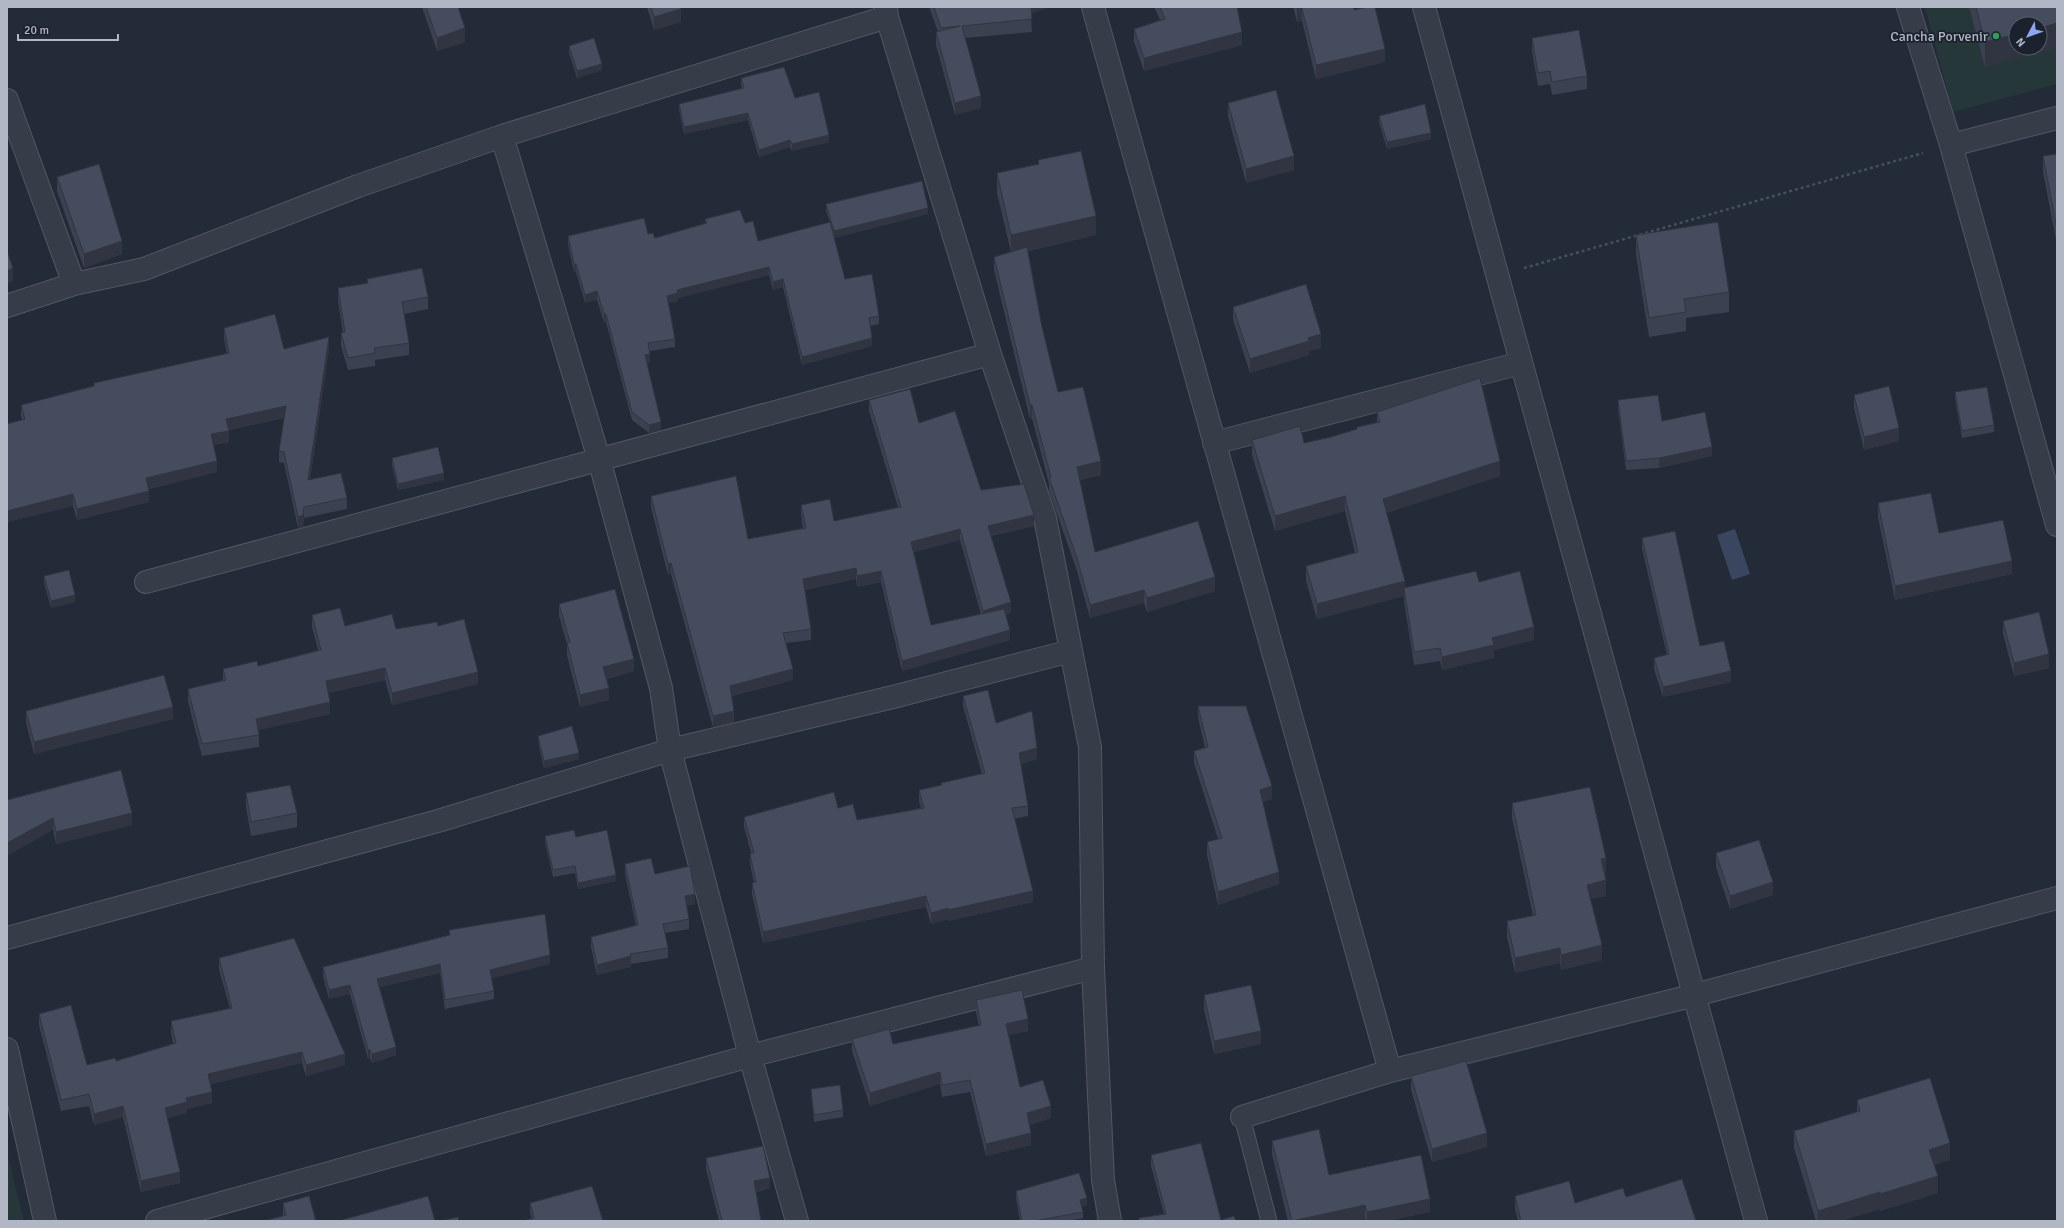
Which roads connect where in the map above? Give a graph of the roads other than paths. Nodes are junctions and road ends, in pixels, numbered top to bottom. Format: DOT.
graph roads {
  1 [pos="1093,7"];
  2 [pos="1424,7"];
  3 [pos="1908,7"];
  4 [pos="886,12"];
  5 [pos="7,100"];
  6 [pos="2057,118"];
  7 [pos="502,136"];
  8 [pos="1950,145"];
  9 [pos="74,284"];
  10 [pos="7,306"];
  11 [pos="990,354"];
  12 [pos="1521,363"];
  13 [pos="1214,443"];
  14 [pos="599,459"];
  15 [pos="2057,525"];
  16 [pos="146,582"];
  17 [pos="1071,651"];
  18 [pos="670,750"];
  19 [pos="2057,898"];
  20 [pos="7,938"];
  21 [pos="1092,968"];
  22 [pos="1695,995"];
  23 [pos="7,1049"];
  24 [pos="750,1056"];
  25 [pos="1390,1071"];
  26 [pos="1242,1117"];
  27 [pos="45,1221"];
  28 [pos="157,1221"];
  29 [pos="797,1221"];
  30 [pos="1110,1221"];
  31 [pos="1269,1221"];
  32 [pos="1756,1221"];
  1 -- 13 [label="street"];
  2 -- 12 [label="street"];
  3 -- 8 [label="street"];
  4 -- 7 [label="street"];
  4 -- 11 [label="street"];
  5 -- 9 [label="street"];
  6 -- 8 [label="street"];
  7 -- 9 [label="street"];
  7 -- 14 [label="street"];
  8 -- 15 [label="street"];
  9 -- 10 [label="street"];
  11 -- 14 [label="street"];
  11 -- 17 [label="street"];
  12 -- 13 [label="street"];
  12 -- 22 [label="street"];
  13 -- 25 [label="street"];
  14 -- 16 [label="street"];
  14 -- 18 [label="street"];
  17 -- 18 [label="street"];
  17 -- 21 [label="street"];
  18 -- 20 [label="street"];
  18 -- 24 [label="street"];
  19 -- 22 [label="street"];
  21 -- 24 [label="street"];
  21 -- 30 [label="street"];
  22 -- 25 [label="street"];
  22 -- 32 [label="street"];
  23 -- 27 [label="street"];
  24 -- 28 [label="street"];
  24 -- 29 [label="street"];
  25 -- 26 [label="street"];
  26 -- 31 [label="lane"];
}
